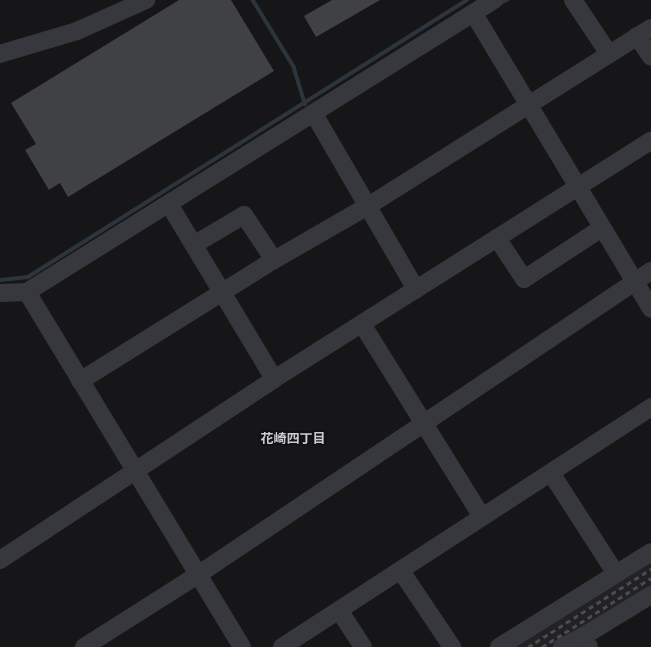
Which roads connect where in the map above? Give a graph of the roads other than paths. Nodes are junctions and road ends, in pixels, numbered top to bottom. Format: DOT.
graph roads {
  1 [pos="146,0"];
  2 [pos="494,0"];
  3 [pos="574,0"];
  4 [pos="474,14"];
  5 [pos="644,32"];
  6 [pos="0,54"];
  7 [pos="609,54"];
  8 [pos="651,57"];
  9 [pos="529,103"];
  10 [pos="314,114"];
  11 [pos="651,141"];
  12 [pos="578,188"];
  13 [pos="169,204"];
  14 [pos="368,206"];
  15 [pos="602,228"];
  16 [pos="497,238"];
  17 [pos="195,244"];
  18 [pos="274,260"];
  19 [pos="651,271"];
  20 [pos="635,282"];
  21 [pos="416,289"];
  22 [pos="27,292"];
  23 [pos="0,293"];
  24 [pos="223,294"];
  25 [pos="651,309"];
  26 [pos="362,324"];
  27 [pos="274,379"];
  28 [pos="80,381"];
  29 [pos="651,407"];
  30 [pos="424,423"];
  31 [pos="136,470"];
  32 [pos="551,473"];
  33 [pos="482,517"];
  34 [pos="651,552"];
  35 [pos="0,560"];
  36 [pos="401,571"];
  37 [pos="199,574"];
  38 [pos="616,574"];
  39 [pos="651,595"];
  40 [pos="339,610"];
  41 [pos="586,642"];
  42 [pos="84,647"];
  43 [pos="242,647"];
  44 [pos="282,647"];
  45 [pos="363,647"];
  46 [pos="452,647"];
  47 [pos="499,647"];
  48 [pos="562,647"];
  1 -- 6 [label="street"];
  2 -- 4 [label="street"];
  3 -- 7 [label="street"];
  4 -- 9 [label="street"];
  4 -- 10 [label="street"];
  5 -- 7 [label="street"];
  5 -- 8 [label="street"];
  7 -- 9 [label="street"];
  9 -- 12 [label="street"];
  9 -- 14 [label="street"];
  10 -- 13 [label="street"];
  10 -- 14 [label="street"];
  11 -- 12 [label="street"];
  12 -- 15 [label="street"];
  12 -- 16 [label="street"];
  13 -- 17 [label="street"];
  13 -- 22 [label="street"];
  14 -- 18 [label="street"];
  14 -- 21 [label="street"];
  15 -- 16 [label="street"];
  15 -- 20 [label="street"];
  16 -- 21 [label="street"];
  17 -- 18 [label="street"];
  17 -- 24 [label="street"];
  18 -- 24 [label="street"];
  19 -- 20 [label="street"];
  20 -- 25 [label="street"];
  20 -- 30 [label="street"];
  21 -- 26 [label="street"];
  22 -- 23 [label="street"];
  22 -- 28 [label="street"];
  24 -- 27 [label="street"];
  24 -- 28 [label="street"];
  26 -- 27 [label="street"];
  26 -- 30 [label="street"];
  27 -- 31 [label="street"];
  28 -- 31 [label="street"];
  29 -- 32 [label="street"];
  30 -- 33 [label="street"];
  30 -- 37 [label="street"];
  31 -- 35 [label="street"];
  31 -- 37 [label="street"];
  32 -- 33 [label="street"];
  32 -- 38 [label="street"];
  33 -- 36 [label="street"];
  34 -- 38 [label="street"];
  36 -- 40 [label="street"];
  36 -- 46 [label="street"];
  37 -- 42 [label="street"];
  37 -- 43 [label="street"];
  38 -- 47 [label="street"];
  39 -- 41 [label="street"];
  40 -- 44 [label="street"];
  40 -- 45 [label="street"];
  41 -- 48 [label="street"];
}
